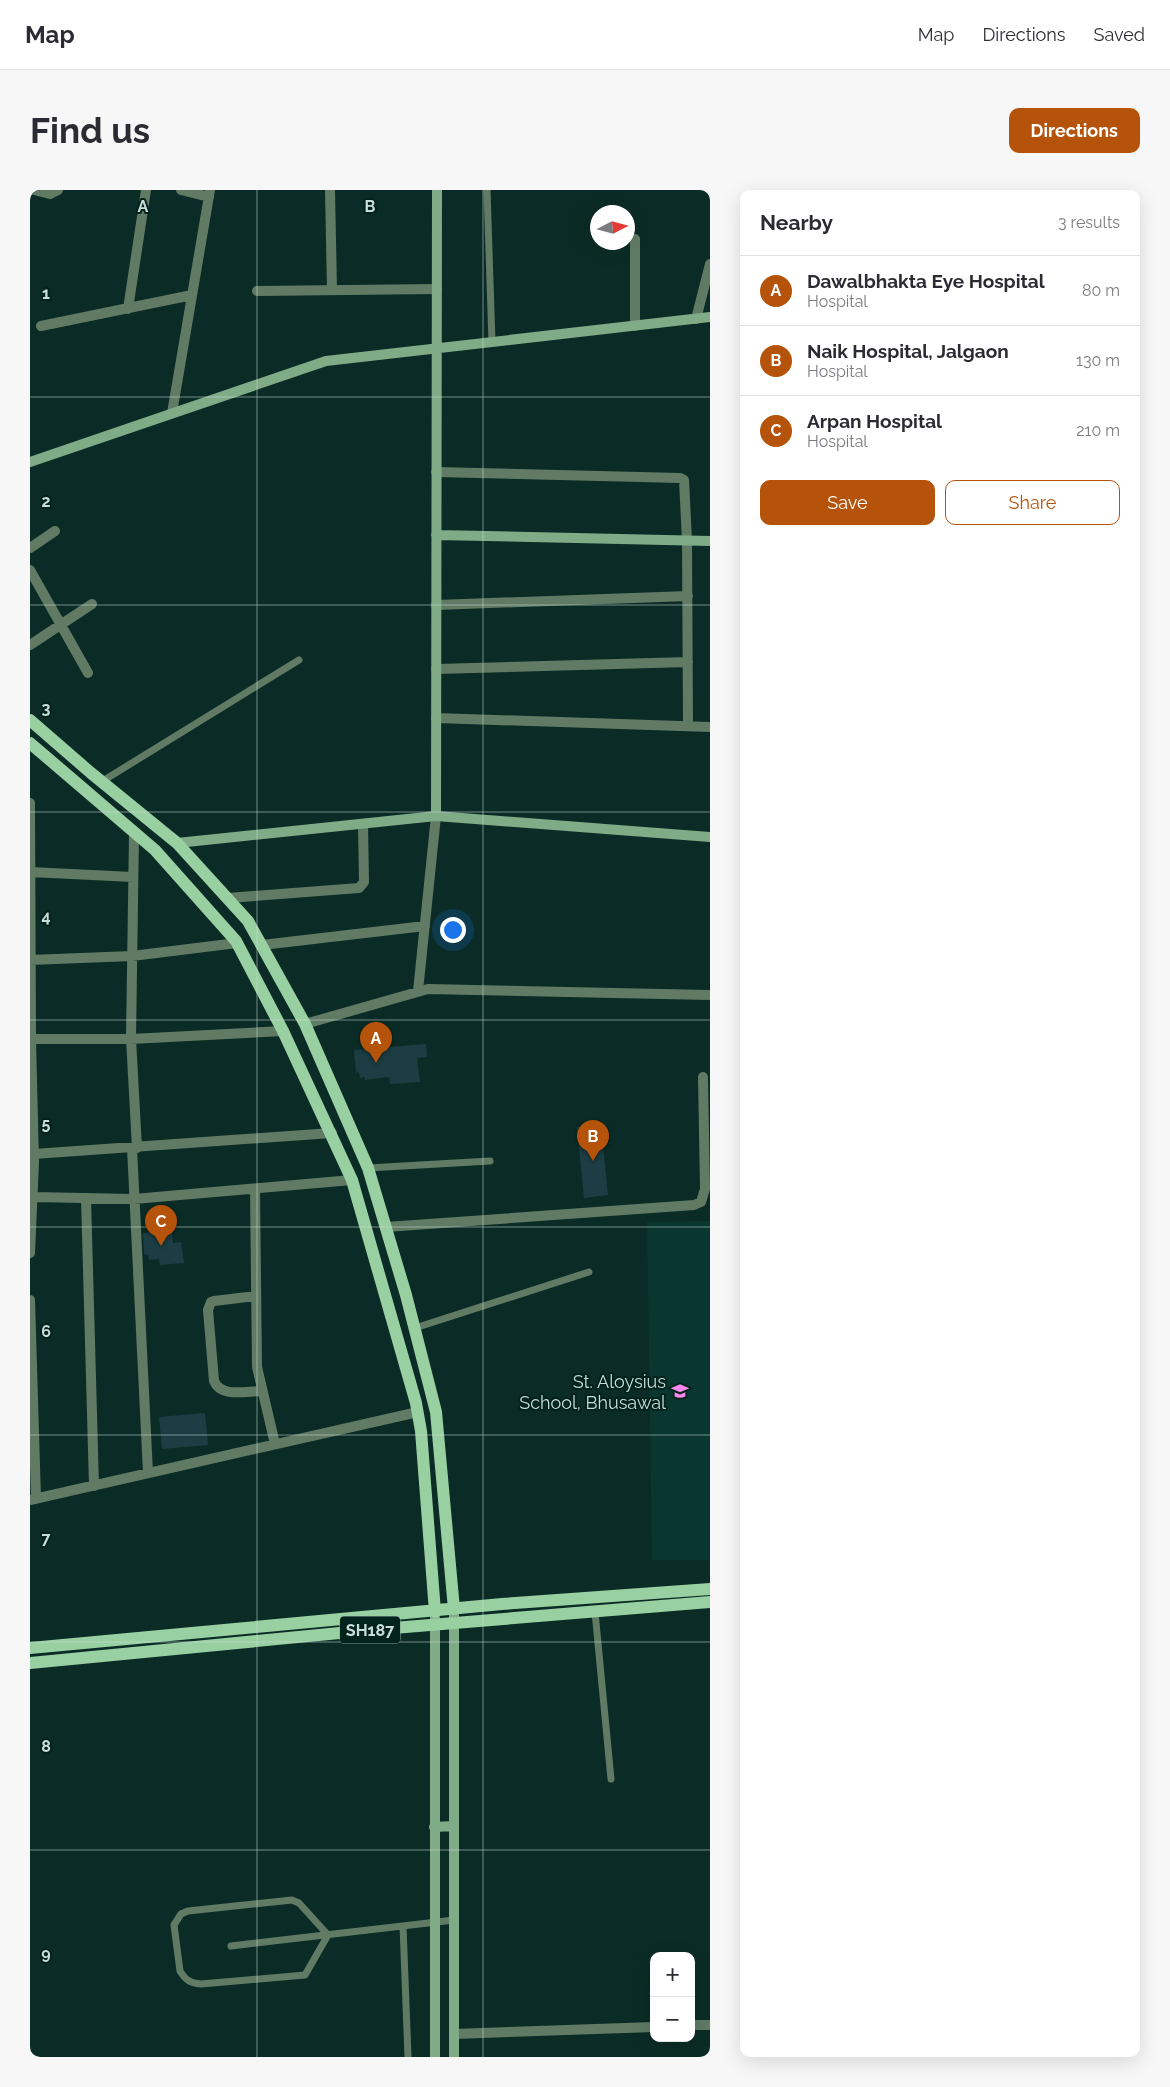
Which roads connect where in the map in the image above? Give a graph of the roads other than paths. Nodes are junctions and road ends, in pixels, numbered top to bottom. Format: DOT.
graph roads {
  1 [pos="34,190"];
  2 [pos="58,190"];
  3 [pos="146,190"];
  4 [pos="181,190"];
  5 [pos="330,190"];
  6 [pos="437,190"];
  7 [pos="487,190"];
  8 [pos="209,193"];
  9 [pos="635,250"];
  10 [pos="710,264"];
  11 [pos="437,289"];
  12 [pos="256,290"];
  13 [pos="332,290"];
  14 [pos="192,295"];
  15 [pos="128,309"];
  16 [pos="710,317"];
  17 [pos="696,319"];
  18 [pos="41,326"];
  19 [pos="634,326"];
  20 [pos="492,342"];
  21 [pos="436,348"];
  22 [pos="172,413"];
  23 [pos="30,462"];
  24 [pos="436,472"];
  25 [pos="55,531"];
  26 [pos="436,535"];
  27 [pos="688,541"];
  28 [pos="710,541"];
  29 [pos="30,548"];
  30 [pos="30,570"];
  31 [pos="688,596"];
  32 [pos="92,604"];
  33 [pos="436,605"];
  34 [pos="60,624"];
  35 [pos="30,645"];
  36 [pos="299,660"];
  37 [pos="688,662"];
  38 [pos="436,669"];
  39 [pos="88,673"];
  40 [pos="436,718"];
  41 [pos="30,720"];
  42 [pos="688,726"];
  43 [pos="710,727"];
  44 [pos="30,743"];
  45 [pos="101,782"];
  46 [pos="30,803"];
  47 [pos="436,816"];
  48 [pos="363,824"];
  49 [pos="134,833"];
  50 [pos="710,837"];
  51 [pos="177,843"];
  52 [pos="30,872"];
  53 [pos="133,877"];
  54 [pos="228,898"];
  55 [pos="425,926"];
  56 [pos="237,943"];
  57 [pos="262,945"];
  58 [pos="132,956"];
  59 [pos="30,960"];
  60 [pos="418,991"];
  61 [pos="710,995"];
  62 [pos="305,1024"];
  63 [pos="283,1031"];
  64 [pos="30,1039"];
  65 [pos="131,1039"];
  66 [pos="703,1077"];
  67 [pos="332,1132"];
  68 [pos="134,1148"];
  69 [pos="34,1154"];
  70 [pos="490,1162"];
  71 [pos="368,1168"];
  72 [pos="352,1180"];
  73 [pos="255,1189"];
  74 [pos="33,1197"];
  75 [pos="86,1198"];
  76 [pos="134,1199"];
  77 [pos="31,1219"];
  78 [pos="386,1227"];
  79 [pos="30,1253"];
  80 [pos="589,1272"];
  81 [pos="256,1296"];
  82 [pos="30,1300"];
  83 [pos="415,1328"];
  84 [pos="261,1391"];
  85 [pos="418,1412"];
  86 [pos="275,1444"];
  87 [pos="148,1474"];
  88 [pos="94,1486"];
  89 [pos="33,1500"];
  90 [pos="710,1589"];
  91 [pos="710,1602"];
  92 [pos="454,1609"];
  93 [pos="435,1612"];
  94 [pos="595,1612"];
  95 [pos="455,1623"];
  96 [pos="435,1625"];
  97 [pos="330,1627"];
  98 [pos="212,1632"];
  99 [pos="118,1640"];
  100 [pos="211,1645"];
  101 [pos="52,1646"];
  102 [pos="30,1648"];
  103 [pos="116,1654"];
  104 [pos="54,1660"];
  105 [pos="30,1663"];
  106 [pos="611,1779"];
  107 [pos="454,1826"];
  108 [pos="434,1827"];
  109 [pos="454,1920"];
  110 [pos="434,1923"];
  111 [pos="403,1926"];
  112 [pos="328,1935"];
  113 [pos="230,1946"];
  114 [pos="710,2025"];
  115 [pos="695,2026"];
  116 [pos="650,2027"];
  117 [pos="454,2034"];
  118 [pos="408,2057"];
  119 [pos="435,2057"];
  120 [pos="454,2057"];
  1 -- 2 [label="street"];
  3 -- 15 [label="street"];
  4 -- 8 [label="street"];
  5 -- 13 [label="street"];
  6 -- 11 [label="main road"];
  7 -- 20 [label="lane"];
  8 -- 14 [label="street"];
  9 -- 19 [label="street"];
  10 -- 17 [label="street"];
  11 -- 13 [label="street"];
  11 -- 21 [label="main road"];
  12 -- 13 [label="street"];
  14 -- 15 [label="street"];
  14 -- 22 [label="street"];
  15 -- 18 [label="street"];
  16 -- 17 [label="main road"];
  17 -- 19 [label="main road"];
  19 -- 20 [label="main road"];
  20 -- 21 [label="main road"];
  21 -- 22 [label="main road"];
  21 -- 24 [label="main road"];
  22 -- 23 [label="main road"];
  24 -- 26 [label="main road"];
  24 -- 27 [label="street"];
  25 -- 29 [label="street"];
  26 -- 27 [label="main road"];
  26 -- 33 [label="main road"];
  27 -- 28 [label="main road"];
  27 -- 31 [label="street"];
  30 -- 34 [label="street"];
  31 -- 33 [label="street"];
  31 -- 37 [label="street"];
  32 -- 34 [label="street"];
  33 -- 38 [label="main road"];
  34 -- 35 [label="street"];
  34 -- 39 [label="street"];
  36 -- 45 [label="lane"];
  37 -- 38 [label="street"];
  37 -- 42 [label="street"];
  38 -- 40 [label="main road"];
  40 -- 42 [label="street"];
  40 -- 47 [label="main road"];
  41 -- 45 [label="main road"];
  42 -- 43 [label="street"];
  44 -- 49 [label="main road"];
  45 -- 51 [label="main road"];
  46 -- 52 [label="street"];
  47 -- 48 [label="main road"];
  47 -- 50 [label="main road"];
  47 -- 55 [label="street"];
  48 -- 51 [label="main road"];
  48 -- 54 [label="street"];
  49 -- 53 [label="street"];
  49 -- 56 [label="main road"];
  51 -- 54 [label="main road"];
  52 -- 53 [label="street"];
  52 -- 59 [label="street"];
  53 -- 58 [label="street"];
  54 -- 57 [label="main road"];
  55 -- 57 [label="street"];
  55 -- 60 [label="street"];
  56 -- 58 [label="street"];
  56 -- 63 [label="main road"];
  57 -- 62 [label="main road"];
  58 -- 59 [label="street"];
  58 -- 65 [label="street"];
  59 -- 64 [label="street"];
  60 -- 61 [label="street"];
  60 -- 62 [label="street"];
  62 -- 71 [label="main road"];
  63 -- 65 [label="street"];
  63 -- 67 [label="main road"];
  64 -- 65 [label="street"];
  64 -- 69 [label="street"];
  65 -- 68 [label="street"];
  66 -- 78 [label="street"];
  67 -- 68 [label="street"];
  67 -- 72 [label="main road"];
  68 -- 69 [label="street"];
  68 -- 76 [label="street"];
  69 -- 74 [label="street"];
  70 -- 71 [label="lane"];
  71 -- 78 [label="main road"];
  72 -- 73 [label="street"];
  72 -- 85 [label="main road"];
  73 -- 76 [label="street"];
  73 -- 81 [label="street"];
  74 -- 75 [label="street"];
  74 -- 77 [label="street"];
  75 -- 76 [label="street"];
  75 -- 88 [label="street"];
  76 -- 87 [label="street"];
  77 -- 79 [label="street"];
  78 -- 83 [label="main road"];
  80 -- 83 [label="lane"];
  81 -- 84 [label="street"];
  81 -- 84 [label="street"];
  82 -- 89 [label="street"];
  83 -- 92 [label="main road"];
  84 -- 86 [label="street"];
  85 -- 86 [label="street"];
  85 -- 93 [label="main road"];
  86 -- 87 [label="street"];
  87 -- 88 [label="street"];
  88 -- 89 [label="street"];
  90 -- 92 [label="main road, SH187"];
  91 -- 94 [label="main road, SH187"];
  92 -- 93 [label="main road, SH187"];
  92 -- 95 [label="main road"];
  93 -- 96 [label="main road"];
  93 -- 97 [label="main road, SH187"];
  94 -- 95 [label="main road, SH187"];
  94 -- 106 [label="lane"];
  95 -- 96 [label="main road, SH187"];
  95 -- 107 [label="main road"];
  96 -- 97 [label="main road, SH187"];
  96 -- 108 [label="main road"];
  97 -- 98 [label="main road, SH187"];
  97 -- 100 [label="main road, SH187"];
  98 -- 99 [label="main road, SH187"];
  98 -- 100 [label="main road"];
  99 -- 101 [label="main road, SH187"];
  99 -- 103 [label="main road"];
  100 -- 103 [label="main road, SH187"];
  101 -- 102 [label="main road, SH187"];
  101 -- 104 [label="main road"];
  103 -- 104 [label="main road, SH187"];
  104 -- 105 [label="main road, SH187"];
  107 -- 108 [label="main road"];
  107 -- 109 [label="main road"];
  108 -- 110 [label="main road"];
  109 -- 110 [label="lane"];
  109 -- 117 [label="main road"];
  110 -- 111 [label="lane"];
  110 -- 119 [label="main road"];
  111 -- 112 [label="lane"];
  111 -- 118 [label="lane"];
  112 -- 112 [label="lane"];
  112 -- 113 [label="lane"];
  114 -- 115 [label="street"];
  116 -- 117 [label="street"];
  117 -- 120 [label="main road"];
}
